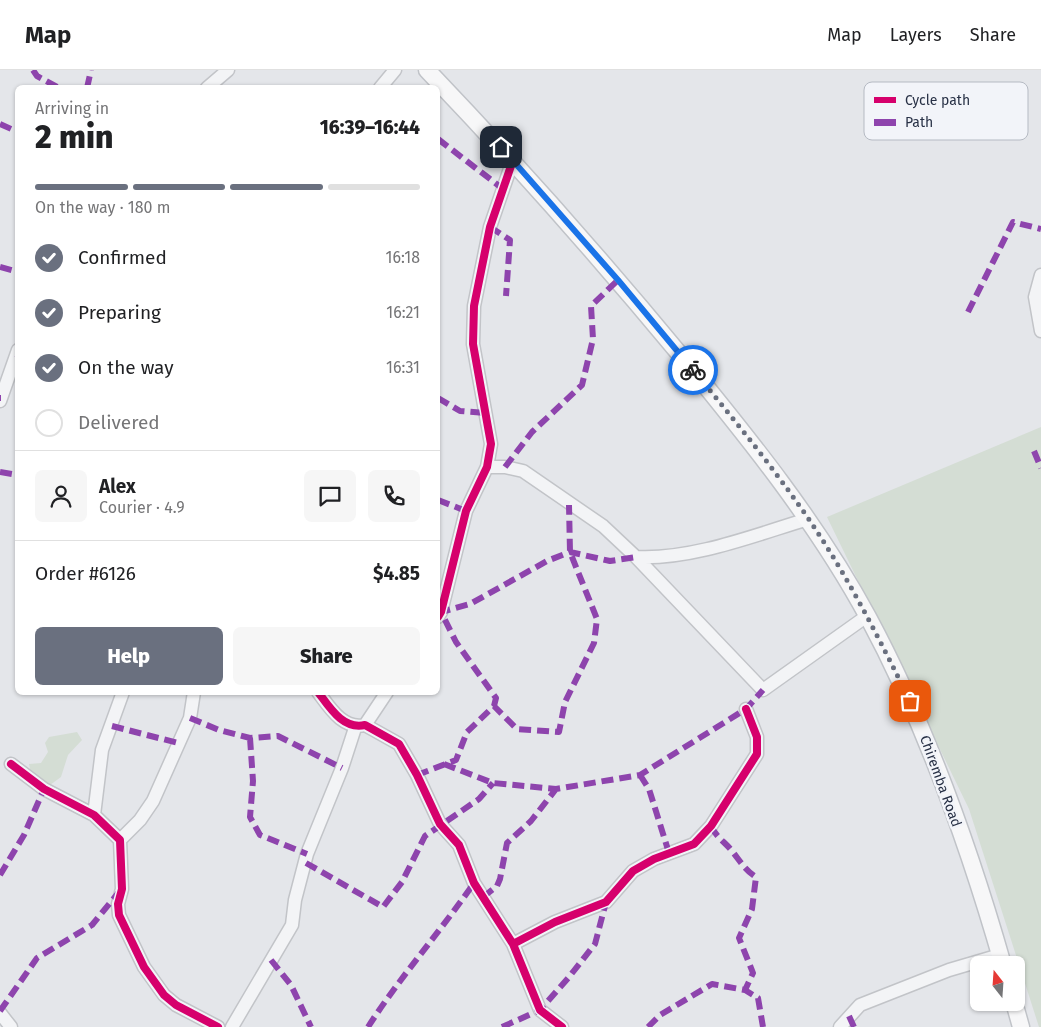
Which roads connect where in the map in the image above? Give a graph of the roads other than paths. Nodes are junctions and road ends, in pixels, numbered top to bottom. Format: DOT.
graph roads {
  1 [pos="228,70"];
  2 [pos="395,70"];
  3 [pos="426,70"];
  4 [pos="210,85"];
  5 [pos="382,85"];
  6 [pos="513,160"];
  7 [pos="1041,275"];
  8 [pos="1041,331"];
  9 [pos="15,359"];
  10 [pos="0,402"];
  11 [pos="487,467"];
  12 [pos="808,519"];
  13 [pos="636,558"];
  14 [pos="440,614"];
  15 [pos="867,616"];
  16 [pos="122,695"];
  17 [pos="194,695"];
  18 [pos="321,695"];
  19 [pos="385,695"];
  20 [pos="746,709"];
  21 [pos="360,726"];
  22 [pos="11,764"];
  23 [pos="94,815"];
  24 [pos="120,840"];
  25 [pos="513,944"];
  26 [pos="1001,956"];
  27 [pos="970,966"];
  28 [pos="1017,1011"];
  29 [pos="0,1012"];
  30 [pos="11,1027"];
  31 [pos="218,1027"];
  32 [pos="232,1027"];
  33 [pos="562,1027"];
  34 [pos="840,1027"];
  35 [pos="1021,1027"];
  1 -- 4 [label="street"];
  2 -- 5 [label="street"];
  3 -- 6 [label="main road, Chiremba Road"];
  6 -- 11 [label="street"];
  6 -- 12 [label="main road, Chiremba Road"];
  7 -- 8 [label="street"];
  9 -- 10 [label="street"];
  11 -- 13 [label="street"];
  11 -- 14 [label="street"];
  12 -- 13 [label="street"];
  12 -- 15 [label="main road, Chiremba Road"];
  13 -- 15 [label="street"];
  15 -- 26 [label="main road, Chiremba Road"];
  16 -- 23 [label="street"];
  17 -- 24 [label="street"];
  18 -- 21 [label="street"];
  19 -- 21 [label="street"];
  20 -- 25 [label="street"];
  21 -- 25 [label="street"];
  21 -- 32 [label="street"];
  22 -- 23 [label="street"];
  23 -- 24 [label="street"];
  24 -- 31 [label="street"];
  25 -- 33 [label="street"];
  27 -- 34 [label="street"];
  28 -- 35 [label="main road"];
  29 -- 30 [label="street"];
}
